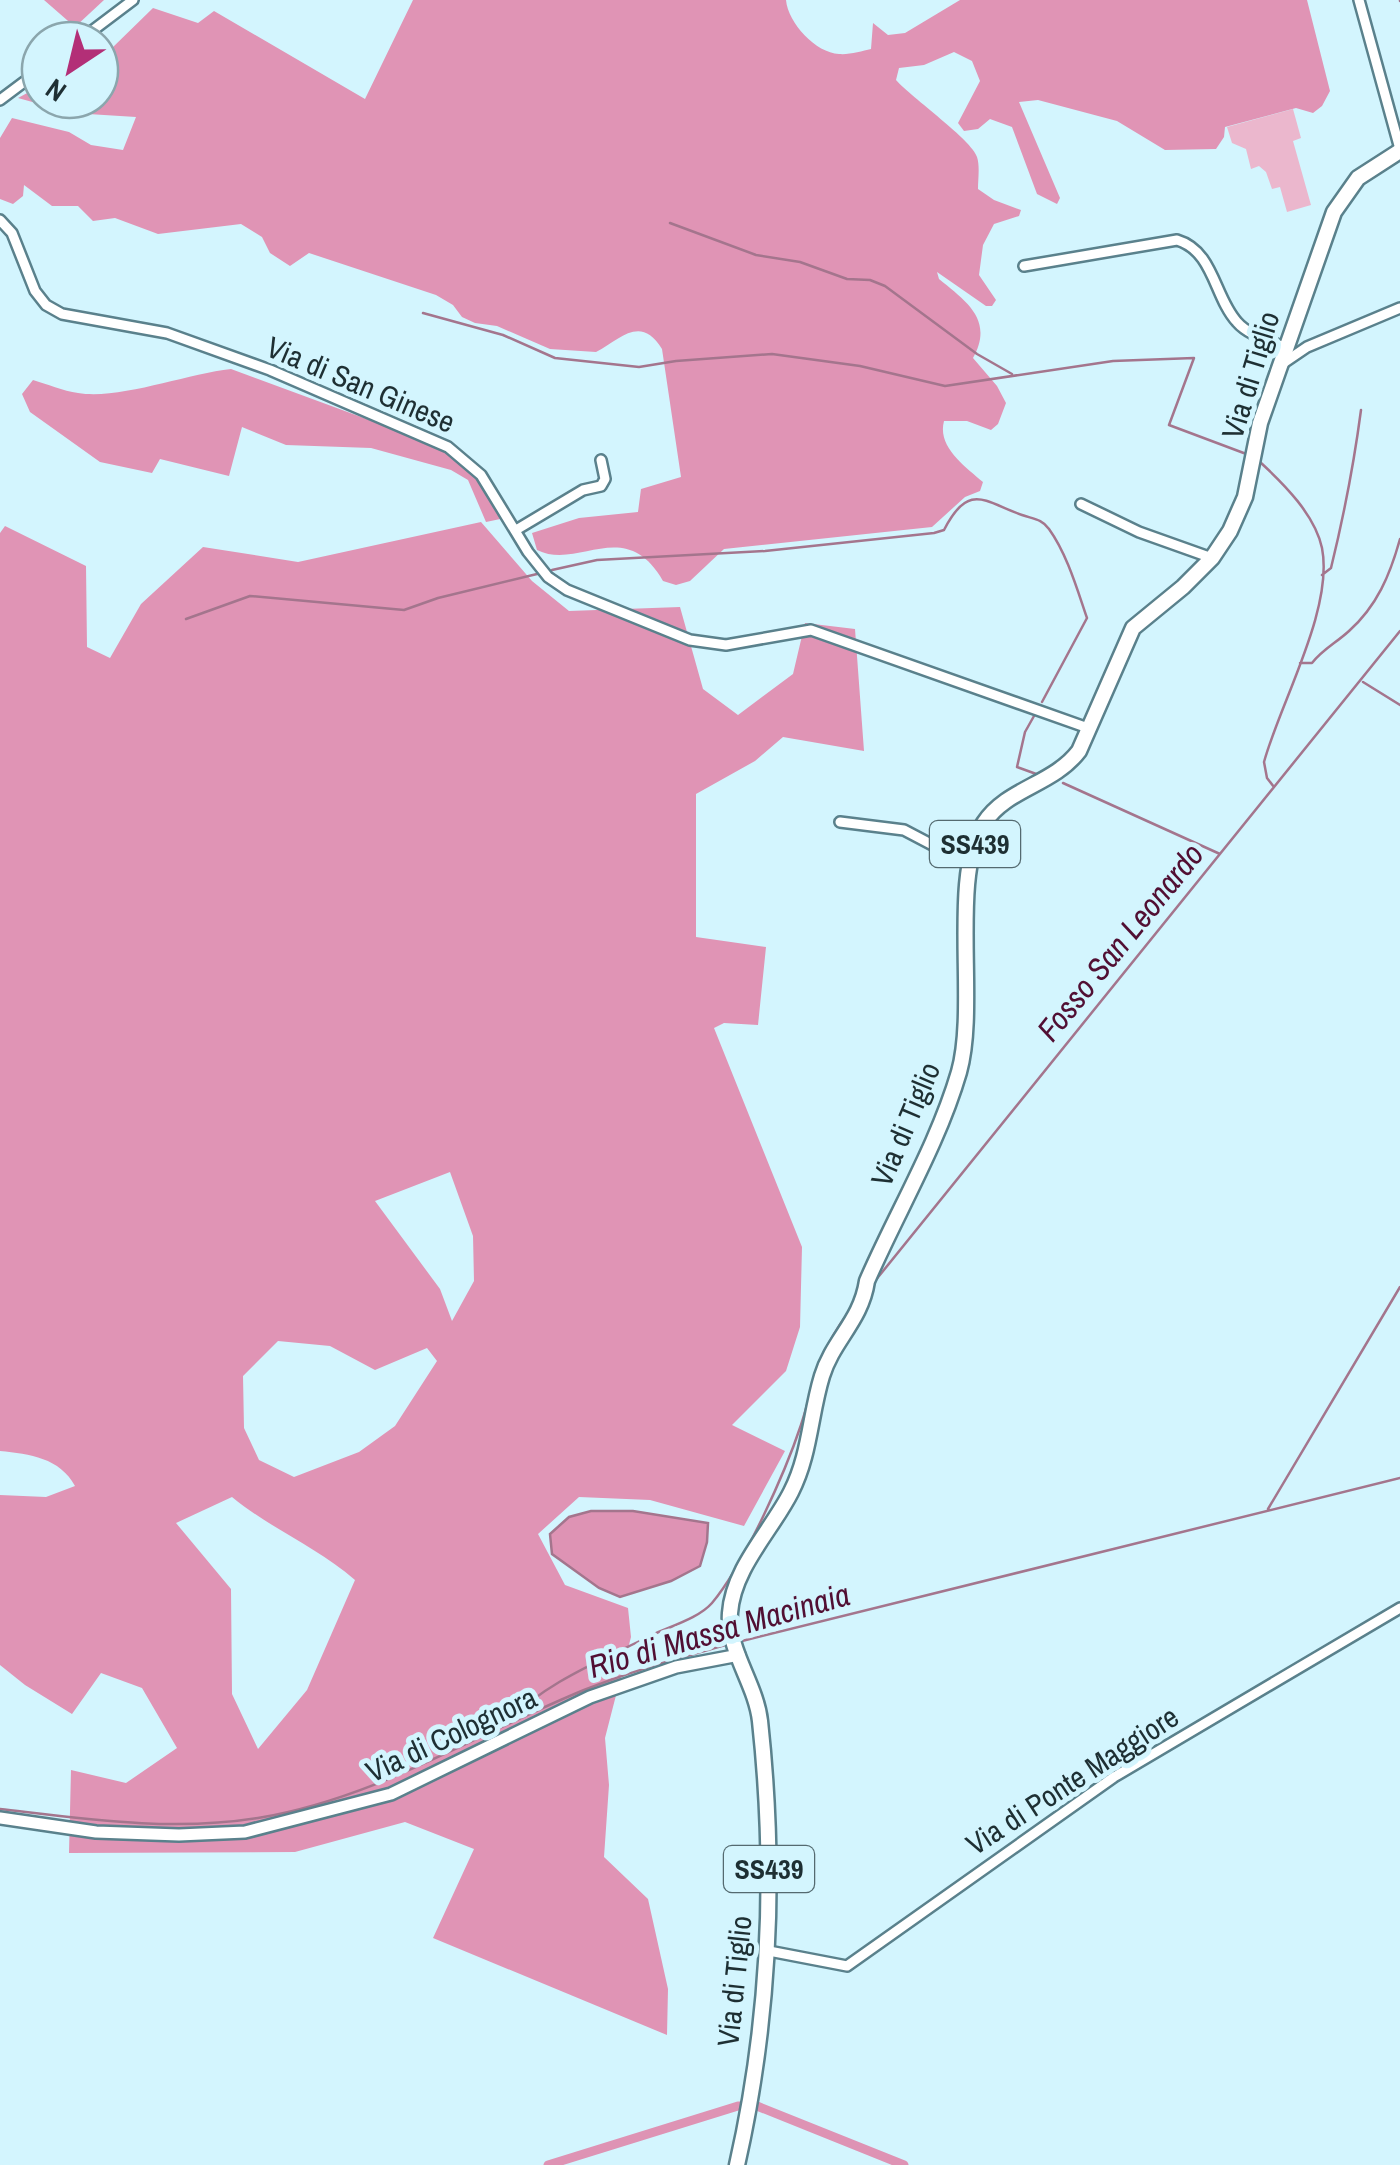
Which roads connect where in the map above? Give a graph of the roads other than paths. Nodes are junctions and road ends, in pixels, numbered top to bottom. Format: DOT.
graph roads {
  1 [pos="133,0"];
  2 [pos="1359,0"];
  3 [pos="106,20"];
  4 [pos="1400,150"];
  5 [pos="0,220"];
  6 [pos="1024,266"];
  7 [pos="1400,308"];
  8 [pos="1286,348"];
  9 [pos="1280,366"];
  10 [pos="601,460"];
  11 [pos="1081,504"];
  12 [pos="516,530"];
  13 [pos="1212,558"];
  14 [pos="1088,728"];
  15 [pos="840,822"];
  16 [pos="972,858"];
  17 [pos="1400,1608"];
  18 [pos="736,1647"];
  19 [pos="0,1818"];
  20 [pos="769,1950"];
  21 [pos="737,2165"];
  1 -- 3 [label="street"];
  2 -- 4 [label="street"];
  4 -- 8 [label="main road, Via di Tiglio / SS439"];
  5 -- 12 [label="street, Via di San Ginese"];
  6 -- 8 [label="street"];
  7 -- 9 [label="street"];
  8 -- 9 [label="main road, Via di Tiglio / SS439"];
  9 -- 13 [label="main road, Via di Tiglio / SS439"];
  10 -- 12 [label="street"];
  11 -- 13 [label="street"];
  12 -- 14 [label="street, Via di San Ginese"];
  13 -- 14 [label="main road, Via di Tiglio / SS439"];
  14 -- 16 [label="main road, Via di Tiglio / SS439"];
  15 -- 16 [label="street"];
  16 -- 18 [label="main road, Via di Tiglio / SS439"];
  17 -- 20 [label="street, Via di Ponte Maggiore"];
  18 -- 19 [label="street, Via di Colognora"];
  18 -- 20 [label="main road, Via di Tiglio / SS439"];
  20 -- 21 [label="main road, Via di Tiglio / SS439"];
}
